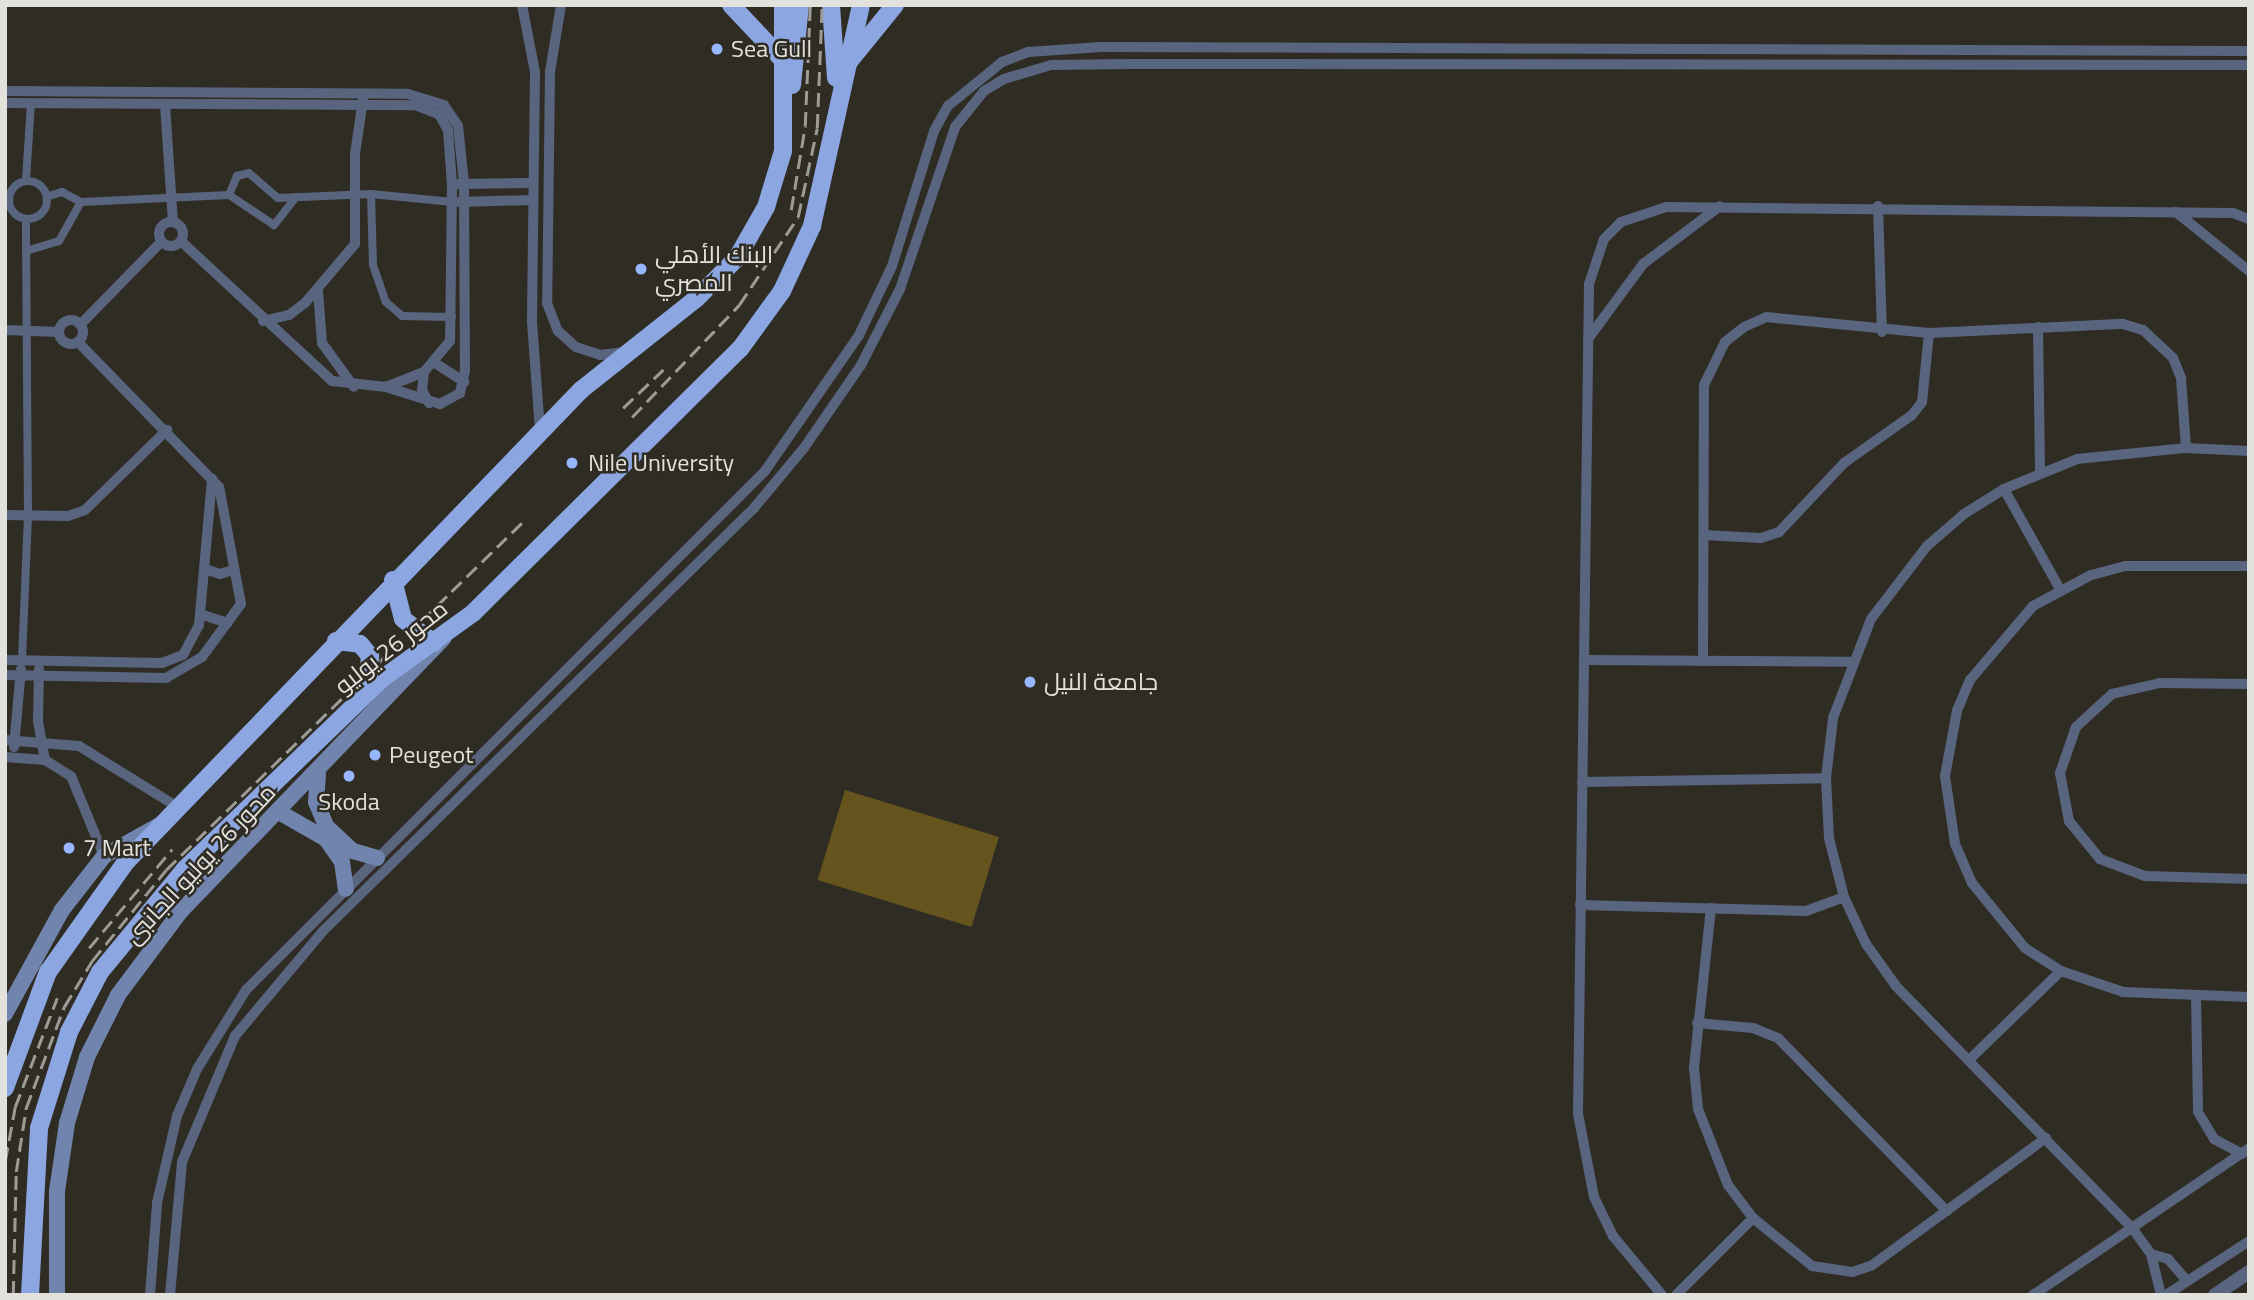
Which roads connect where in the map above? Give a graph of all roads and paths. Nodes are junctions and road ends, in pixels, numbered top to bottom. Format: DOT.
graph roads {
  1 [pos="522,5"];
  2 [pos="561,5"];
  3 [pos="731,5"];
  4 [pos="783,5"];
  5 [pos="800,5"];
  6 [pos="831,5"];
  7 [pos="861,5"];
  8 [pos="895,5"];
  9 [pos="2249,51"];
  10 [pos="786,63"];
  11 [pos="2249,65"];
  12 [pos="843,70"];
  13 [pos="535,72"];
  14 [pos="550,72"];
  15 [pos="179,89"];
  16 [pos="138,90"];
  17 [pos="787,94"];
  18 [pos="6,97"];
  19 [pos="363,101"];
  20 [pos="31,103"];
  21 [pos="139,105"];
  22 [pos="165,105"];
  23 [pos="179,105"];
  24 [pos="838,106"];
  25 [pos="26,180"];
  26 [pos="464,183"];
  27 [pos="532,183"];
  28 [pos="452,184"];
  29 [pos="356,194"];
  30 [pos="371,194"];
  31 [pos="170,195"];
  32 [pos="229,195"];
  33 [pos="49,196"];
  34 [pos="7,197"];
  35 [pos="296,197"];
  36 [pos="532,200"];
  37 [pos="81,202"];
  38 [pos="458,202"];
  39 [pos="1720,206"];
  40 [pos="1878,206"];
  41 [pos="2176,212"];
  42 [pos="2249,219"];
  43 [pos="26,221"];
  44 [pos="173,222"];
  45 [pos="181,241"];
  46 [pos="161,242"];
  47 [pos="26,251"];
  48 [pos="2249,271"];
  49 [pos="318,290"];
  50 [pos="452,317"];
  51 [pos="551,320"];
  52 [pos="262,321"];
  53 [pos="532,321"];
  54 [pos="80,326"];
  55 [pos="2038,327"];
  56 [pos="5,331"];
  57 [pos="26,331"];
  58 [pos="59,332"];
  59 [pos="1882,332"];
  60 [pos="1929,333"];
  61 [pos="1588,339"];
  62 [pos="78,342"];
  63 [pos="625,352"];
  64 [pos="435,363"];
  65 [pos="424,372"];
  66 [pos="464,382"];
  67 [pos="354,387"];
  68 [pos="386,387"];
  69 [pos="429,403"];
  70 [pos="167,430"];
  71 [pos="540,432"];
  72 [pos="2186,448"];
  73 [pos="2249,451"];
  74 [pos="2040,472"];
  75 [pos="212,478"];
  76 [pos="2004,489"];
  77 [pos="5,515"];
  78 [pos="29,517"];
  79 [pos="1703,535"];
  80 [pos="2249,566"];
  81 [pos="205,569"];
  82 [pos="233,570"];
  83 [pos="393,580"];
  84 [pos="2060,589"];
  85 [pos="633,605"];
  86 [pos="200,614"];
  87 [pos="643,615"];
  88 [pos="620,618"];
  89 [pos="228,624"];
  90 [pos="630,628"];
  91 [pos="441,638"];
  92 [pos="336,641"];
  93 [pos="22,659"];
  94 [pos="5,660"];
  95 [pos="40,660"];
  96 [pos="1584,660"];
  97 [pos="1703,661"];
  98 [pos="1850,662"];
  99 [pos="5,675"];
  100 [pos="21,676"];
  101 [pos="39,676"];
  102 [pos="2249,684"];
  103 [pos="367,693"];
  104 [pos="10,740"];
  105 [pos="43,740"];
  106 [pos="9,757"];
  107 [pos="46,760"];
  108 [pos="318,774"];
  109 [pos="1826,778"];
  110 [pos="1582,782"];
  111 [pos="176,807"];
  112 [pos="279,813"];
  113 [pos="158,826"];
  114 [pos="104,856"];
  115 [pos="377,858"];
  116 [pos="2249,879"];
  117 [pos="346,889"];
  118 [pos="1844,897"];
  119 [pos="1580,905"];
  120 [pos="1711,908"];
  121 [pos="2061,971"];
  122 [pos="2196,995"];
  123 [pos="2249,997"];
  124 [pos="5,1014"];
  125 [pos="1697,1023"];
  126 [pos="1969,1060"];
  127 [pos="5,1088"];
  128 [pos="2046,1138"];
  129 [pos="2245,1151"];
  130 [pos="1947,1211"];
  131 [pos="1753,1218"];
  132 [pos="2132,1228"];
  133 [pos="2249,1241"];
  134 [pos="2151,1254"];
  135 [pos="2249,1272"];
  136 [pos="151,1275"];
  137 [pos="170,1276"];
  138 [pos="2186,1280"];
  139 [pos="30,1295"];
  140 [pos="57,1295"];
  141 [pos="150,1295"];
  142 [pos="170,1295"];
  143 [pos="1662,1295"];
  144 [pos="1676,1295"];
  145 [pos="2032,1295"];
  146 [pos="2163,1295"];
  147 [pos="2215,1295"];
  1 -- 13 [label="street"];
  2 -- 14 [label="street"];
  3 -- 10 [label="highway"];
  4 -- 10 [label="highway, محور 26 يوليو"];
  5 -- 17 [label="highway, محور 26 يوليو"];
  6 -- 24 [label="highway, محور 26 يوليو"];
  7 -- 12 [label="highway, محور 26 يوليو"];
  8 -- 12 [label="highway"];
  9 -- 85 [label="street"];
  10 -- 17 [label="highway, محور 26 يوليو"];
  11 -- 87 [label="street"];
  12 -- 24 [label="highway, محور 26 يوليو"];
  13 -- 14 [label="street"];
  13 -- 27 [label="street"];
  14 -- 51 [label="street"];
  15 -- 16 [label="street"];
  15 -- 19 [label="street"];
  15 -- 23 [label="street"];
  16 -- 18 [label="street"];
  16 -- 21 [label="street"];
  17 -- 63 [label="highway, محور 26 يوليو"];
  18 -- 20 [label="street"];
  19 -- 23 [label="street"];
  19 -- 26 [label="street"];
  19 -- 28 [label="street"];
  19 -- 29 [label="street"];
  20 -- 21 [label="street"];
  20 -- 25 [label="street"];
  21 -- 22 [label="street"];
  22 -- 23 [label="street"];
  22 -- 31 [label="street"];
  24 -- 91 [label="highway, محور 26 يوليو"];
  25 -- 33 [label="street"];
  25 -- 34 [label="street"];
  26 -- 27 [label="street"];
  26 -- 28 [label="street"];
  26 -- 38 [label="street"];
  27 -- 36 [label="street"];
  28 -- 38 [label="street"];
  29 -- 30 [label="street"];
  29 -- 35 [label="street"];
  29 -- 49 [label="street"];
  30 -- 38 [label="street"];
  30 -- 50 [label="street"];
  31 -- 32 [label="street"];
  31 -- 37 [label="street"];
  31 -- 44 [label="street"];
  32 -- 35 [label="street"];
  32 -- 35 [label="street"];
  33 -- 37 [label="street"];
  33 -- 43 [label="street"];
  34 -- 43 [label="street"];
  36 -- 38 [label="street"];
  36 -- 53 [label="street"];
  37 -- 47 [label="street"];
  38 -- 50 [label="street"];
  38 -- 66 [label="street"];
  39 -- 40 [label="street"];
  39 -- 61 [label="street"];
  39 -- 61 [label="street"];
  40 -- 41 [label="street"];
  40 -- 59 [label="street"];
  41 -- 42 [label="street"];
  41 -- 48 [label="street"];
  43 -- 47 [label="street"];
  44 -- 45 [label="street"];
  44 -- 46 [label="street"];
  45 -- 46 [label="street"];
  45 -- 52 [label="street"];
  46 -- 54 [label="street"];
  47 -- 57 [label="street"];
  49 -- 52 [label="street"];
  49 -- 67 [label="street"];
  50 -- 64 [label="street"];
  51 -- 53 [label="street"];
  51 -- 63 [label="street"];
  52 -- 67 [label="street"];
  53 -- 71 [label="street"];
  54 -- 58 [label="street"];
  54 -- 62 [label="street"];
  55 -- 60 [label="street"];
  55 -- 72 [label="street"];
  55 -- 74 [label="street"];
  56 -- 57 [label="street"];
  57 -- 58 [label="street"];
  57 -- 78 [label="street"];
  58 -- 62 [label="street"];
  59 -- 60 [label="street"];
  59 -- 79 [label="street"];
  60 -- 79 [label="street"];
  61 -- 96 [label="street"];
  62 -- 70 [label="street"];
  63 -- 71 [label="highway, محور 26 يوليو"];
  64 -- 65 [label="street"];
  64 -- 66 [label="street"];
  65 -- 68 [label="street"];
  65 -- 69 [label="street"];
  66 -- 69 [label="street"];
  67 -- 68 [label="street"];
  68 -- 69 [label="street"];
  70 -- 75 [label="street"];
  70 -- 78 [label="street"];
  71 -- 83 [label="highway, محور 26 يوليو"];
  72 -- 73 [label="street"];
  72 -- 74 [label="street"];
  74 -- 76 [label="street"];
  75 -- 81 [label="street"];
  75 -- 82 [label="street"];
  76 -- 84 [label="street"];
  76 -- 98 [label="street"];
  77 -- 78 [label="street"];
  78 -- 93 [label="street"];
  79 -- 97 [label="street"];
  80 -- 84 [label="street"];
  81 -- 82 [label="street"];
  81 -- 86 [label="street"];
  82 -- 89 [label="street"];
  83 -- 91 [label="highway"];
  83 -- 92 [label="highway, محور 26 يوليو"];
  84 -- 121 [label="street"];
  85 -- 87 [label="street"];
  85 -- 88 [label="street"];
  86 -- 89 [label="street"];
  86 -- 95 [label="street"];
  87 -- 90 [label="street"];
  88 -- 90 [label="street"];
  88 -- 115 [label="street"];
  89 -- 101 [label="street"];
  90 -- 137 [label="street"];
  91 -- 103 [label="highway, محور 26 يوليو"];
  91 -- 108 [label="main road, محور 26 يوليو الجانبى"];
  92 -- 103 [label="highway"];
  92 -- 111 [label="highway, محور 26 يوليو"];
  93 -- 94 [label="street"];
  93 -- 95 [label="street"];
  93 -- 100 [label="street"];
  95 -- 101 [label="street"];
  96 -- 97 [label="street"];
  96 -- 110 [label="street"];
  97 -- 98 [label="street"];
  98 -- 109 [label="street"];
  99 -- 100 [label="street"];
  100 -- 101 [label="street"];
  100 -- 104 [label="street"];
  101 -- 105 [label="street"];
  102 -- 116 [label="street"];
  103 -- 139 [label="highway, محور 26 يوليو"];
  104 -- 105 [label="street"];
  104 -- 106 [label="street"];
  105 -- 107 [label="street"];
  105 -- 111 [label="street"];
  106 -- 107 [label="street"];
  107 -- 114 [label="street"];
  108 -- 112 [label="main road, محور 26 يوليو الجانبى"];
  108 -- 115 [label="main road"];
  109 -- 110 [label="street"];
  109 -- 118 [label="street"];
  110 -- 119 [label="street"];
  111 -- 113 [label="highway, محور 26 يوليو"];
  112 -- 117 [label="main road"];
  112 -- 140 [label="main road, محور 26 يوليو الجانبى"];
  113 -- 114 [label="main road"];
  113 -- 127 [label="highway, محور 26 يوليو"];
  114 -- 124 [label="main road"];
  115 -- 117 [label="street"];
  117 -- 136 [label="street"];
  118 -- 120 [label="street"];
  118 -- 126 [label="street"];
  119 -- 120 [label="street"];
  119 -- 143 [label="street"];
  120 -- 125 [label="street"];
  121 -- 122 [label="street"];
  121 -- 126 [label="street"];
  122 -- 123 [label="street"];
  122 -- 129 [label="street"];
  125 -- 130 [label="street"];
  125 -- 131 [label="street"];
  126 -- 128 [label="street"];
  128 -- 130 [label="street"];
  128 -- 132 [label="street"];
  129 -- 132 [label="street"];
  130 -- 131 [label="street"];
  131 -- 144 [label="street"];
  132 -- 134 [label="street"];
  132 -- 145 [label="street"];
  133 -- 138 [label="street"];
  134 -- 138 [label="street"];
  134 -- 146 [label="street"];
  135 -- 147 [label="street"];
  136 -- 137 [label="street"];
  136 -- 141 [label="street"];
  137 -- 142 [label="street"];
  138 -- 146 [label="street"];
}
